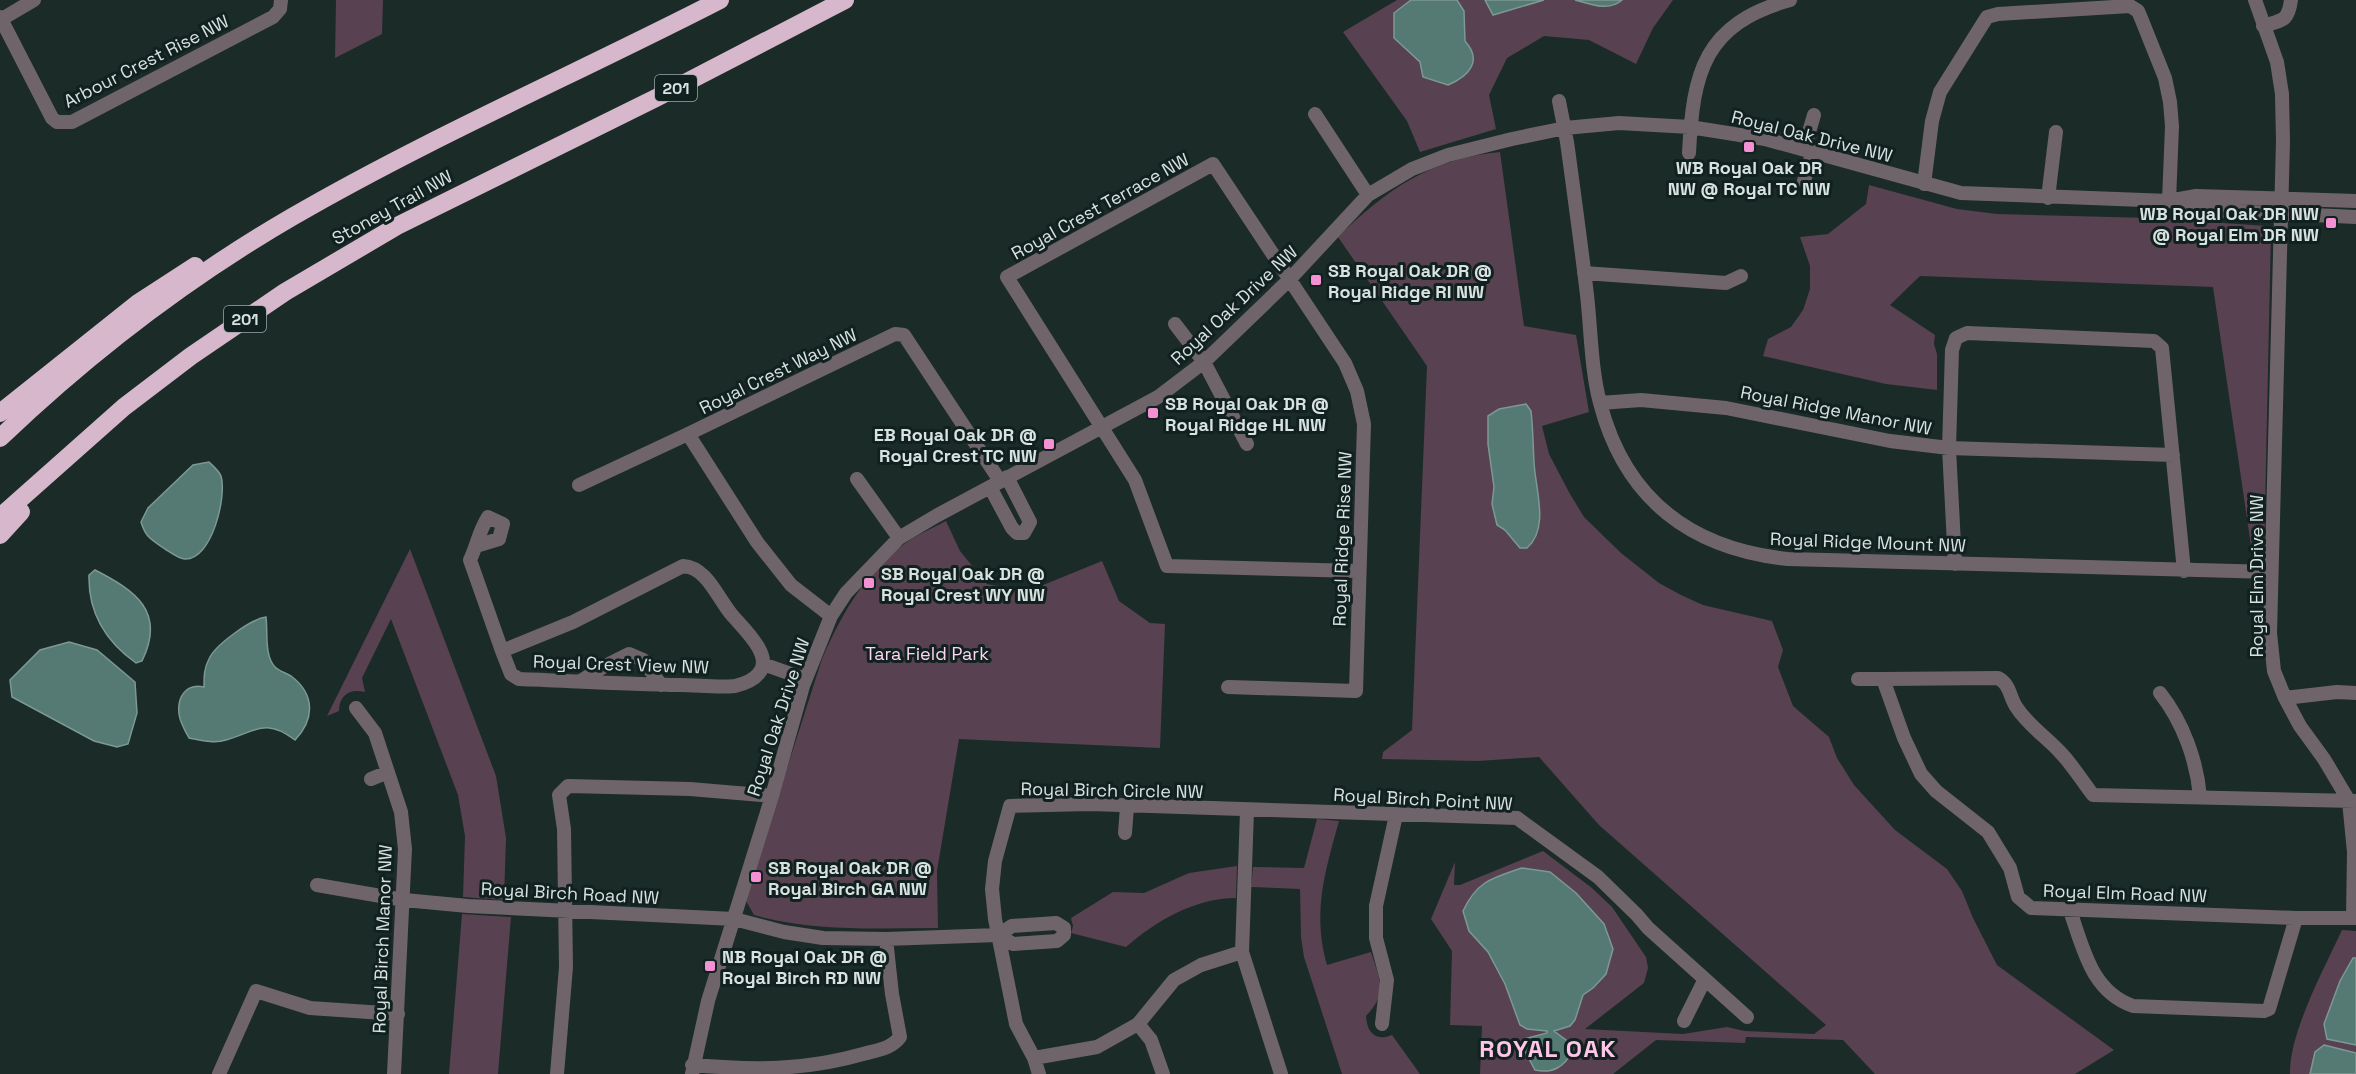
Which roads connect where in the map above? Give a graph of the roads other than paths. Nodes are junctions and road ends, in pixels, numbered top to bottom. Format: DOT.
graph roads {
  1 [pos="34,0"];
  2 [pos="281,0"];
  3 [pos="720,0"];
  4 [pos="846,0"];
  5 [pos="1790,0"];
  6 [pos="2255,0"];
  7 [pos="2291,0"];
  8 [pos="0,19"];
  9 [pos="2263,26"];
  10 [pos="1559,101"];
  11 [pos="1315,114"];
  12 [pos="1814,115"];
  13 [pos="1690,127"];
  14 [pos="1565,128"];
  15 [pos="2056,132"];
  16 [pos="1808,150"];
  17 [pos="1689,153"];
  18 [pos="1804,181"];
  19 [pos="1924,184"];
  20 [pos="1368,195"];
  21 [pos="2048,198"];
  22 [pos="2282,198"];
  23 [pos="2169,201"];
  24 [pos="2356,201"];
  25 [pos="2282,214"];
  26 [pos="291,217"];
  27 [pos="2356,217"];
  28 [pos="1584,273"];
  29 [pos="1742,276"];
  30 [pos="1289,280"];
  31 [pos="1175,324"];
  32 [pos="1204,362"];
  33 [pos="1600,403"];
  34 [pos="0,413"];
  35 [pos="1103,427"];
  36 [pos="688,434"];
  37 [pos="0,438"];
  38 [pos="1247,444"];
  39 [pos="1949,448"];
  40 [pos="2173,455"];
  41 [pos="857,479"];
  42 [pos="44,480"];
  43 [pos="999,482"];
  44 [pos="579,485"];
  45 [pos="0,517"];
  46 [pos="0,535"];
  47 [pos="899,538"];
  48 [pos="476,546"];
  49 [pos="1955,564"];
  50 [pos="1358,571"];
  51 [pos="2184,571"];
  52 [pos="2271,572"];
  53 [pos="831,616"];
  54 [pos="502,651"];
  55 [pos="762,668"];
  56 [pos="1858,679"];
  57 [pos="1883,679"];
  58 [pos="581,681"];
  59 [pos="804,683"];
  60 [pos="661,685"];
  61 [pos="1228,687"];
  62 [pos="2160,693"];
  63 [pos="2356,693"];
  64 [pos="2285,698"];
  65 [pos="357,708"];
  66 [pos="388,772"];
  67 [pos="371,779"];
  68 [pos="772,796"];
  69 [pos="2200,797"];
  70 [pos="2353,801"];
  71 [pos="1127,807"];
  72 [pos="1247,811"];
  73 [pos="1396,815"];
  74 [pos="1125,833"];
  75 [pos="317,885"];
  76 [pos="404,900"];
  77 [pos="2069,908"];
  78 [pos="564,911"];
  79 [pos="2296,918"];
  80 [pos="2354,918"];
  81 [pos="734,920"];
  82 [pos="998,935"];
  83 [pos="886,939"];
  84 [pos="1242,952"];
  85 [pos="1705,979"];
  86 [pos="398,1014"];
  87 [pos="1747,1017"];
  88 [pos="1684,1021"];
  89 [pos="1138,1024"];
  90 [pos="1382,1024"];
  91 [pos="1034,1058"];
  92 [pos="692,1070"];
  93 [pos="219,1074"];
  94 [pos="394,1074"];
  95 [pos="557,1074"];
  96 [pos="1039,1074"];
  97 [pos="1163,1074"];
  98 [pos="1281,1074"];
  1 -- 8 [label="street"];
  2 -- 8 [label="street, Arbour Crest Rise NW"];
  3 -- 26 [label="highway, Stoney Trail NW"];
  4 -- 42 [label="highway, Stoney Trail NW / 201"];
  5 -- 13 [label="street"];
  6 -- 9 [label="street, Royal Elm Drive NW"];
  7 -- 9 [label="street"];
  9 -- 22 [label="street, Royal Elm Drive NW"];
  10 -- 14 [label="street, Royal Ridge Mount NW"];
  11 -- 20 [label="street"];
  12 -- 16 [label="street"];
  13 -- 14 [label="street, Royal Oak Drive NW"];
  13 -- 16 [label="street, Royal Oak Drive NW"];
  13 -- 17 [label="street"];
  14 -- 20 [label="street, Royal Oak Drive NW"];
  14 -- 28 [label="street, Royal Ridge Mount NW"];
  15 -- 21 [label="street"];
  16 -- 18 [label="street"];
  16 -- 19 [label="street, Royal Oak Drive NW"];
  19 -- 21 [label="street, Royal Oak Drive NW"];
  19 -- 23 [label="street"];
  20 -- 30 [label="street, Royal Oak Drive NW"];
  21 -- 23 [label="street, Royal Oak Drive NW"];
  22 -- 23 [label="street, Royal Oak Drive NW"];
  22 -- 24 [label="street, Royal Oak Drive NW"];
  22 -- 25 [label="street, Royal Elm Drive NW"];
  23 -- 25 [label="street, Royal Oak Drive NW"];
  25 -- 27 [label="street, Royal Oak Drive NW"];
  25 -- 52 [label="street, Royal Elm Drive NW"];
  26 -- 34 [label="highway"];
  26 -- 37 [label="highway, Stoney Trail NW"];
  28 -- 29 [label="street"];
  28 -- 33 [label="street, Royal Ridge Mount NW"];
  30 -- 32 [label="street, Royal Oak Drive NW"];
  30 -- 35 [label="street, Royal Crest Terrace NW"];
  30 -- 50 [label="street, Royal Ridge Rise NW"];
  31 -- 32 [label="street"];
  32 -- 35 [label="street, Royal Oak Drive NW"];
  32 -- 38 [label="street"];
  33 -- 39 [label="street, Royal Ridge Manor NW"];
  33 -- 49 [label="street, Royal Ridge Mount NW"];
  35 -- 43 [label="street, Royal Oak Drive NW"];
  35 -- 50 [label="street"];
  36 -- 43 [label="street, Royal Crest Way NW"];
  36 -- 44 [label="street"];
  36 -- 53 [label="street, Royal Crest Way NW"];
  39 -- 40 [label="street, Royal Ridge Manor NW"];
  39 -- 40 [label="street"];
  39 -- 49 [label="street"];
  40 -- 51 [label="street"];
  41 -- 47 [label="street"];
  42 -- 45 [label="highway, Stoney Trail NW / 201"];
  42 -- 46 [label="highway"];
  43 -- 47 [label="street, Royal Oak Drive NW"];
  47 -- 53 [label="street, Royal Oak Drive NW"];
  48 -- 54 [label="street"];
  49 -- 51 [label="street, Royal Ridge Mount NW"];
  50 -- 61 [label="street, Royal Ridge Rise NW"];
  51 -- 52 [label="street, Royal Ridge Mount NW"];
  52 -- 64 [label="street, Royal Elm Drive NW"];
  53 -- 59 [label="street, Royal Oak Drive NW"];
  54 -- 55 [label="street, Royal Crest View NW"];
  54 -- 58 [label="street, Royal Crest View NW"];
  55 -- 59 [label="street"];
  55 -- 60 [label="street, Royal Crest View NW"];
  56 -- 57 [label="street"];
  57 -- 69 [label="street"];
  57 -- 77 [label="street, Royal Elm Road NW"];
  58 -- 60 [label="street, Royal Crest View NW"];
  58 -- 60 [label="street"];
  59 -- 68 [label="street, Royal Oak Drive NW"];
  62 -- 69 [label="street"];
  63 -- 64 [label="street"];
  64 -- 70 [label="street, Royal Elm Drive NW"];
  65 -- 66 [label="street, Royal Birch Manor NW"];
  66 -- 67 [label="street"];
  66 -- 76 [label="street, Royal Birch Manor NW"];
  68 -- 78 [label="street"];
  68 -- 81 [label="street, Royal Oak Drive NW"];
  69 -- 70 [label="street"];
  70 -- 80 [label="street, Royal Elm Drive NW"];
  71 -- 72 [label="street, Royal Birch Circle NW"];
  71 -- 74 [label="street"];
  71 -- 82 [label="street, Royal Birch Circle NW"];
  72 -- 73 [label="street, Royal Birch Point NW"];
  72 -- 84 [label="street"];
  73 -- 85 [label="street, Royal Birch Point NW"];
  73 -- 90 [label="street"];
  75 -- 76 [label="street, Royal Birch Road NW"];
  76 -- 78 [label="street, Royal Birch Road NW"];
  76 -- 86 [label="street, Royal Birch Manor NW"];
  77 -- 79 [label="street, Royal Elm Road NW"];
  77 -- 79 [label="street"];
  78 -- 81 [label="street, Royal Birch Road NW"];
  78 -- 95 [label="street"];
  79 -- 80 [label="street, Royal Elm Road NW"];
  81 -- 83 [label="street, Royal Birch Road NW"];
  81 -- 92 [label="street, Royal Oak Drive NW"];
  82 -- 83 [label="street, Royal Birch Road NW"];
  82 -- 91 [label="street, Royal Birch Circle NW"];
  83 -- 92 [label="street"];
  84 -- 89 [label="street"];
  84 -- 98 [label="street"];
  85 -- 87 [label="street, Royal Birch Point NW"];
  85 -- 88 [label="street"];
  86 -- 93 [label="street"];
  86 -- 94 [label="street, Royal Birch Manor NW"];
  89 -- 91 [label="street"];
  89 -- 97 [label="street"];
  91 -- 96 [label="street, Royal Birch Circle NW"];
}
